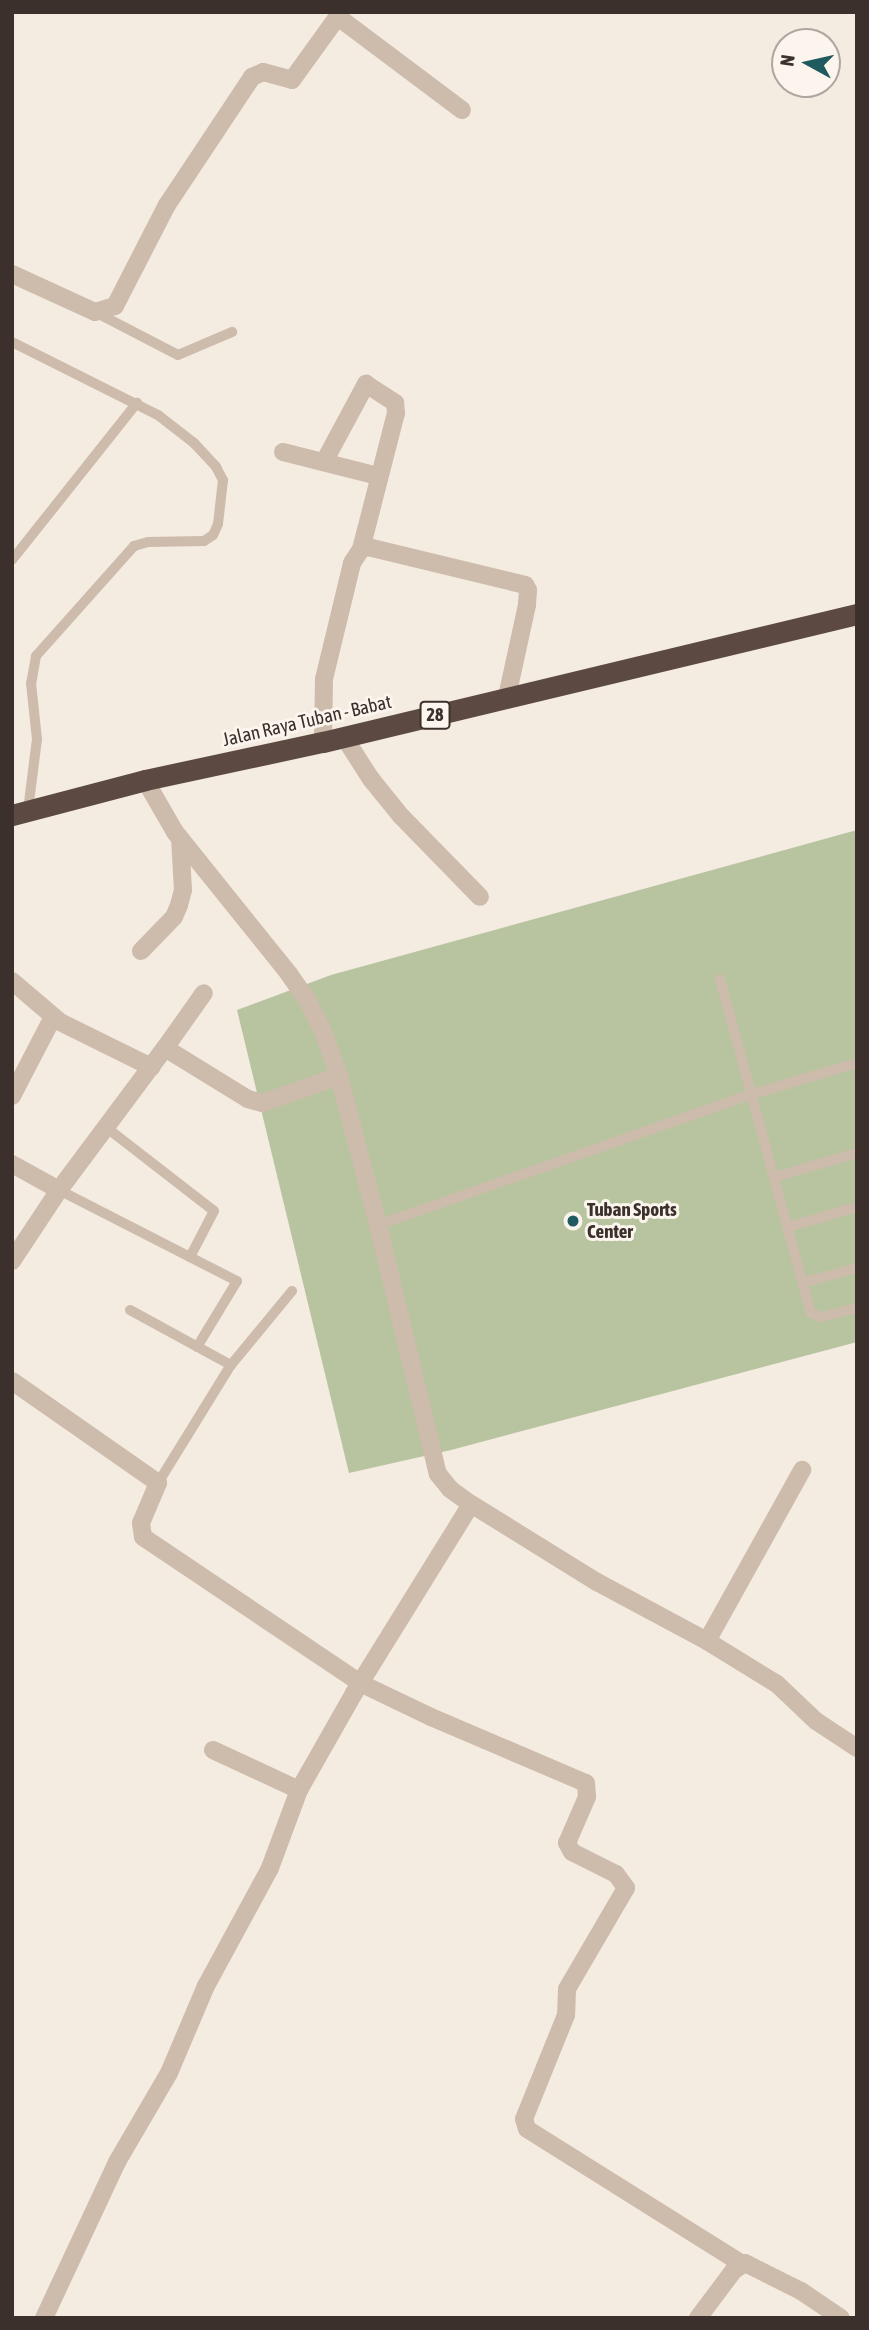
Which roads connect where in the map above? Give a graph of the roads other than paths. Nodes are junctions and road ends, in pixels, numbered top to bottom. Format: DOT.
graph roads {
  1 [pos="339,15"];
  2 [pos="461,110"];
  3 [pos="12,274"];
  4 [pos="94,312"];
  5 [pos="232,332"];
  6 [pos="12,342"];
  7 [pos="137,403"];
  8 [pos="283,452"];
  9 [pos="324,462"];
  10 [pos="379,476"];
  11 [pos="361,549"];
  12 [pos="12,560"];
  13 [pos="857,614"];
  14 [pos="507,697"];
  15 [pos="334,740"];
  16 [pos="145,780"];
  17 [pos="20,812"];
  18 [pos="180,838"];
  19 [pos="480,897"];
  20 [pos="141,951"];
  21 [pos="720,979"];
  22 [pos="12,981"];
  23 [pos="204,993"];
  24 [pos="53,1017"];
  25 [pos="165,1048"];
  26 [pos="857,1063"];
  27 [pos="150,1067"];
  28 [pos="339,1076"];
  29 [pos="754,1094"];
  30 [pos="12,1096"];
  31 [pos="107,1128"];
  32 [pos="857,1153"];
  33 [pos="12,1164"];
  34 [pos="775,1177"];
  35 [pos="59,1190"];
  36 [pos="857,1207"];
  37 [pos="378,1225"];
  38 [pos="788,1227"];
  39 [pos="190,1257"];
  40 [pos="12,1261"];
  41 [pos="857,1268"];
  42 [pos="802,1283"];
  43 [pos="292,1291"];
  44 [pos="857,1308"];
  45 [pos="130,1310"];
  46 [pos="197,1347"];
  47 [pos="231,1365"];
  48 [pos="12,1381"];
  49 [pos="802,1470"];
  50 [pos="158,1483"];
  51 [pos="471,1504"];
  52 [pos="707,1641"];
  53 [pos="360,1684"];
  54 [pos="857,1748"];
  55 [pos="213,1750"];
  56 [pos="299,1790"];
  57 [pos="741,2263"];
  58 [pos="831,2315"];
  59 [pos="44,2318"];
  60 [pos="698,2318"];
  1 -- 2 [label="street"];
  1 -- 4 [label="street"];
  3 -- 4 [label="street"];
  4 -- 5 [label="lane"];
  6 -- 7 [label="lane"];
  7 -- 12 [label="lane"];
  7 -- 17 [label="lane"];
  8 -- 9 [label="street"];
  9 -- 10 [label="street"];
  9 -- 10 [label="street"];
  10 -- 11 [label="street"];
  11 -- 14 [label="street"];
  11 -- 15 [label="street"];
  13 -- 14 [label="highway, Jalan Raya Tuban - Babat / 28"];
  14 -- 15 [label="highway, Jalan Raya Tuban - Babat / 28"];
  15 -- 16 [label="highway, Jalan Raya Tuban - Babat / 28"];
  15 -- 19 [label="street"];
  16 -- 17 [label="highway, Jalan Raya Tuban - Babat / 28"];
  16 -- 18 [label="street"];
  18 -- 20 [label="street"];
  18 -- 28 [label="street"];
  21 -- 29 [label="lane"];
  22 -- 24 [label="street"];
  23 -- 25 [label="street"];
  24 -- 27 [label="street"];
  24 -- 30 [label="street"];
  25 -- 27 [label="street"];
  25 -- 28 [label="street"];
  26 -- 29 [label="lane"];
  27 -- 31 [label="street"];
  28 -- 37 [label="street"];
  29 -- 34 [label="lane"];
  29 -- 37 [label="lane"];
  31 -- 35 [label="street"];
  31 -- 39 [label="lane"];
  32 -- 34 [label="lane"];
  33 -- 35 [label="street"];
  34 -- 38 [label="lane"];
  35 -- 39 [label="lane"];
  35 -- 40 [label="street"];
  36 -- 38 [label="lane"];
  37 -- 51 [label="street"];
  38 -- 42 [label="lane"];
  39 -- 46 [label="lane"];
  41 -- 42 [label="lane"];
  42 -- 44 [label="lane"];
  43 -- 47 [label="lane"];
  45 -- 46 [label="lane"];
  46 -- 47 [label="lane"];
  47 -- 50 [label="lane"];
  48 -- 50 [label="street"];
  49 -- 52 [label="street"];
  50 -- 53 [label="street"];
  51 -- 52 [label="street"];
  51 -- 53 [label="street"];
  52 -- 54 [label="street"];
  53 -- 56 [label="street"];
  53 -- 57 [label="street"];
  55 -- 56 [label="street"];
  56 -- 59 [label="street"];
  57 -- 58 [label="street"];
  57 -- 60 [label="street"];
}
